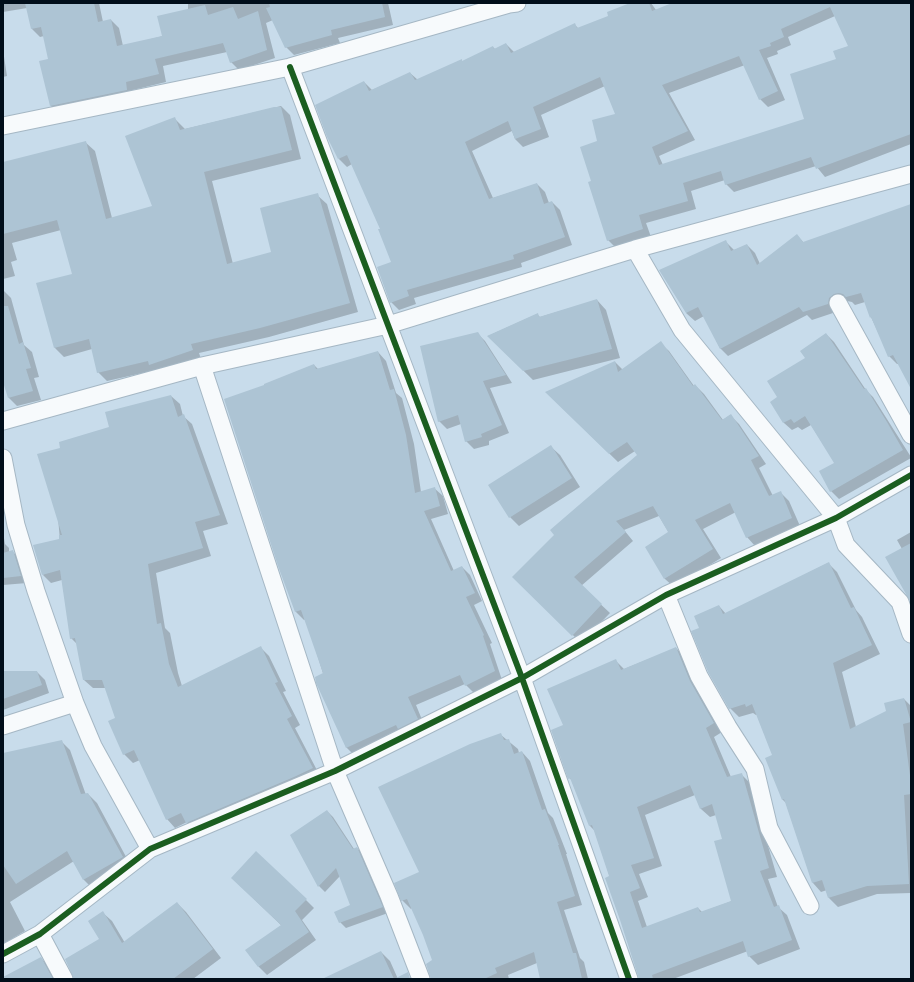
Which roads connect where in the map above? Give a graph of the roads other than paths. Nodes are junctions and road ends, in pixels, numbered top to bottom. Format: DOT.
graph roads {
  1 [pos="516,3"];
  2 [pos="290,67"];
  3 [pos="3,126"];
  4 [pos="911,174"];
  5 [pos="635,249"];
  6 [pos="838,303"];
  7 [pos="388,325"];
  8 [pos="202,366"];
  9 [pos="3,421"];
  10 [pos="911,435"];
  11 [pos="3,458"];
  12 [pos="911,475"];
  13 [pos="836,518"];
  14 [pos="666,595"];
  15 [pos="911,634"];
  16 [pos="522,678"];
  17 [pos="75,703"];
  18 [pos="3,726"];
  19 [pos="335,772"];
  20 [pos="150,848"];
  21 [pos="810,906"];
  22 [pos="40,934"];
  23 [pos="3,954"];
  24 [pos="64,979"];
  25 [pos="421,979"];
  26 [pos="630,979"];
  1 -- 2 [label="street"];
  2 -- 3 [label="street"];
  2 -- 7 [label="street"];
  4 -- 5 [label="street"];
  5 -- 7 [label="street"];
  5 -- 13 [label="street"];
  6 -- 10 [label="street"];
  7 -- 8 [label="street"];
  7 -- 16 [label="street"];
  8 -- 9 [label="street"];
  8 -- 19 [label="street"];
  11 -- 17 [label="street"];
  12 -- 13 [label="street"];
  13 -- 14 [label="street"];
  13 -- 15 [label="street"];
  14 -- 16 [label="street"];
  14 -- 21 [label="street"];
  16 -- 19 [label="street"];
  16 -- 26 [label="street"];
  17 -- 18 [label="street"];
  17 -- 20 [label="street"];
  19 -- 20 [label="street"];
  19 -- 25 [label="street"];
  20 -- 22 [label="street"];
  22 -- 23 [label="street"];
  22 -- 24 [label="street"];
}
